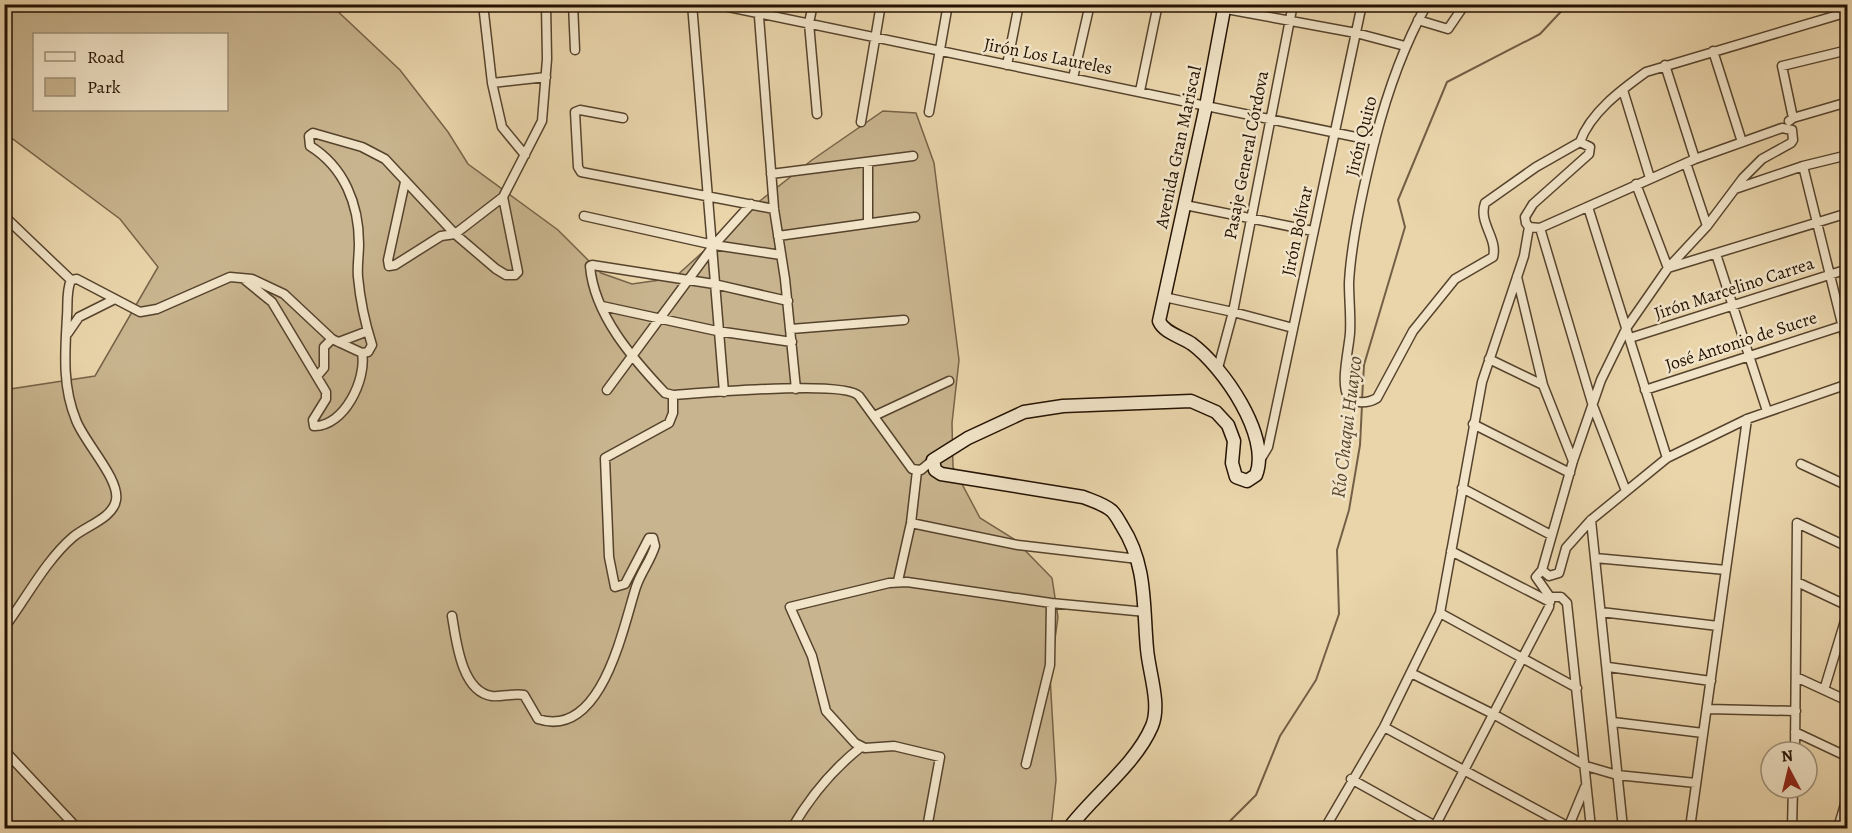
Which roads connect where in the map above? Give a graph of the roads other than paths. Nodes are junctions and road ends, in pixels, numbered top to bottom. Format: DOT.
graph roads {
  1 [pos="483,4"];
  2 [pos="546,4"];
  3 [pos="573,4"];
  4 [pos="692,4"];
  5 [pos="714,4"];
  6 [pos="813,4"];
  7 [pos="881,4"];
  8 [pos="948,4"];
  9 [pos="1019,4"];
  10 [pos="1090,4"];
  11 [pos="1158,4"];
  12 [pos="1199,4"];
  13 [pos="1293,4"];
  14 [pos="1362,4"];
  15 [pos="1427,4"];
  16 [pos="1465,4"];
  17 [pos="1225,7"];
  18 [pos="758,9"];
  19 [pos="1848,12"];
  20 [pos="1418,20"];
  21 [pos="808,22"];
  22 [pos="1289,23"];
  23 [pos="1356,33"];
  24 [pos="876,39"];
  25 [pos="1405,46"];
  26 [pos="575,50"];
  27 [pos="1848,50"];
  28 [pos="1713,51"];
  29 [pos="939,52"];
  30 [pos="1007,65"];
  31 [pos="1665,65"];
  32 [pos="546,77"];
  33 [pos="1073,78"];
  34 [pos="492,83"];
  35 [pos="1623,90"];
  36 [pos="1140,92"];
  37 [pos="1848,102"];
  38 [pos="1206,106"];
  39 [pos="928,112"];
  40 [pos="817,114"];
  41 [pos="623,118"];
  42 [pos="1793,118"];
  43 [pos="1270,121"];
  44 [pos="861,122"];
  45 [pos="1782,128"];
  46 [pos="1335,132"];
  47 [pos="1375,141"];
  48 [pos="1580,142"];
  49 [pos="1742,142"];
  50 [pos="525,154"];
  51 [pos="1848,155"];
  52 [pos="914,156"];
  53 [pos="1695,159"];
  54 [pos="868,162"];
  55 [pos="1686,163"];
  56 [pos="1803,166"];
  57 [pos="771,174"];
  58 [pos="1650,178"];
  59 [pos="405,182"];
  60 [pos="1636,184"];
  61 [pos="1735,189"];
  62 [pos="706,195"];
  63 [pos="503,197"];
  64 [pos="751,204"];
  65 [pos="1185,205"];
  66 [pos="1588,207"];
  67 [pos="774,209"];
  68 [pos="1848,213"];
  69 [pos="4,216"];
  70 [pos="584,216"];
  71 [pos="915,217"];
  72 [pos="1251,218"];
  73 [pos="441,221"];
  74 [pos="1817,222"];
  75 [pos="868,223"];
  76 [pos="1707,226"];
  77 [pos="1529,227"];
  78 [pos="1540,228"];
  79 [pos="1313,231"];
  80 [pos="454,234"];
  81 [pos="441,236"];
  82 [pos="778,236"];
  83 [pos="714,245"];
  84 [pos="1716,254"];
  85 [pos="781,255"];
  86 [pos="1668,268"];
  87 [pos="1848,269"];
  88 [pos="1830,274"];
  89 [pos="239,276"];
  90 [pos="1516,277"];
  91 [pos="71,280"];
  92 [pos="689,280"];
  93 [pos="714,284"];
  94 [pos="1164,297"];
  95 [pos="113,300"];
  96 [pos="788,301"];
  97 [pos="1731,305"];
  98 [pos="602,306"];
  99 [pos="1233,312"];
  100 [pos="659,319"];
  101 [pos="904,320"];
  102 [pos="1845,324"];
  103 [pos="1627,327"];
  104 [pos="1293,328"];
  105 [pos="791,329"];
  106 [pos="368,331"];
  107 [pos="717,331"];
  108 [pos="66,336"];
  109 [pos="1630,338"];
  110 [pos="335,340"];
  111 [pos="792,342"];
  112 [pos="1848,348"];
  113 [pos="362,353"];
  114 [pos="1749,356"];
  115 [pos="632,357"];
  116 [pos="1489,359"];
  117 [pos="1218,368"];
  118 [pos="318,375"];
  119 [pos="949,381"];
  120 [pos="1848,384"];
  121 [pos="1543,385"];
  122 [pos="796,389"];
  123 [pos="607,390"];
  124 [pos="1645,390"];
  125 [pos="724,392"];
  126 [pos="673,396"];
  127 [pos="1593,406"];
  128 [pos="1767,411"];
  129 [pos="874,417"];
  130 [pos="1747,419"];
  131 [pos="1473,424"];
  132 [pos="1667,458"];
  133 [pos="933,460"];
  134 [pos="1573,461"];
  135 [pos="1259,462"];
  136 [pos="1801,464"];
  137 [pos="917,471"];
  138 [pos="1570,473"];
  139 [pos="1848,486"];
  140 [pos="1462,488"];
  141 [pos="1626,491"];
  142 [pos="1591,520"];
  143 [pos="911,523"];
  144 [pos="1551,535"];
  145 [pos="1848,547"];
  146 [pos="1451,551"];
  147 [pos="1595,558"];
  148 [pos="1138,559"];
  149 [pos="1726,570"];
  150 [pos="1544,572"];
  151 [pos="898,582"];
  152 [pos="1797,582"];
  153 [pos="1550,599"];
  154 [pos="1051,603"];
  155 [pos="1848,606"];
  156 [pos="1848,611"];
  157 [pos="1146,612"];
  158 [pos="1601,612"];
  159 [pos="1440,613"];
  160 [pos="452,616"];
  161 [pos="1718,626"];
  162 [pos="4,628"];
  163 [pos="1521,659"];
  164 [pos="1608,667"];
  165 [pos="1411,673"];
  166 [pos="1796,677"];
  167 [pos="1711,681"];
  168 [pos="1577,688"];
  169 [pos="1824,690"];
  170 [pos="1848,701"];
  171 [pos="1708,710"];
  172 [pos="1796,711"];
  173 [pos="1495,715"];
  174 [pos="1613,722"];
  175 [pos="1384,727"];
  176 [pos="1795,732"];
  177 [pos="1703,733"];
  178 [pos="1795,740"];
  179 [pos="861,747"];
  180 [pos="4,750"];
  181 [pos="1848,757"];
  182 [pos="1026,764"];
  183 [pos="1586,766"];
  184 [pos="1464,771"];
  185 [pos="1617,775"];
  186 [pos="1351,779"];
  187 [pos="1696,783"];
  188 [pos="1587,784"];
  189 [pos="1848,794"];
  190 [pos="1100,795"];
  191 [pos="1793,800"];
  192 [pos="77,828"];
  193 [pos="792,828"];
  194 [pos="927,828"];
  195 [pos="1069,828"];
  196 [pos="1076,828"];
  197 [pos="1325,828"];
  198 [pos="1436,828"];
  199 [pos="1568,828"];
  200 [pos="1591,828"];
  201 [pos="1623,828"];
  202 [pos="1690,828"];
  203 [pos="1792,828"];
  204 [pos="1838,828"];
  1 -- 34 [label="street"];
  2 -- 32 [label="street"];
  3 -- 26 [label="street"];
  4 -- 62 [label="street"];
  5 -- 18 [label="street, Jirón Los Laureles"];
  6 -- 21 [label="street"];
  7 -- 24 [label="street"];
  8 -- 29 [label="street"];
  9 -- 30 [label="street"];
  10 -- 33 [label="street"];
  11 -- 36 [label="street"];
  12 -- 17 [label="street"];
  13 -- 22 [label="street, Pasaje General Córdova"];
  14 -- 23 [label="street, Jirón Bolívar"];
  15 -- 20 [label="street, Jirón Quito"];
  16 -- 20 [label="street"];
  17 -- 22 [label="street"];
  17 -- 38 [label="street, Avenida Gran Mariscal"];
  18 -- 21 [label="street, Jirón Los Laureles"];
  18 -- 57 [label="street"];
  19 -- 28 [label="street"];
  20 -- 25 [label="street, Jirón Quito"];
  21 -- 24 [label="street, Jirón Los Laureles"];
  21 -- 40 [label="street"];
  22 -- 23 [label="street"];
  22 -- 43 [label="street, Pasaje General Córdova"];
  23 -- 25 [label="street"];
  23 -- 46 [label="street, Jirón Bolívar"];
  24 -- 29 [label="street, Jirón Los Laureles"];
  24 -- 44 [label="street"];
  25 -- 47 [label="street, Jirón Quito"];
  27 -- 42 [label="street"];
  28 -- 31 [label="street"];
  28 -- 49 [label="street"];
  29 -- 30 [label="street, Jirón Los Laureles"];
  29 -- 39 [label="street"];
  30 -- 33 [label="street, Jirón Los Laureles"];
  31 -- 35 [label="street"];
  31 -- 53 [label="street"];
  32 -- 34 [label="street"];
  32 -- 50 [label="street"];
  33 -- 36 [label="street, Jirón Los Laureles"];
  34 -- 50 [label="street"];
  35 -- 48 [label="street"];
  35 -- 58 [label="street"];
  36 -- 38 [label="street, Jirón Los Laureles"];
  37 -- 42 [label="street"];
  38 -- 43 [label="street, Jirón Los Laureles"];
  38 -- 65 [label="street, Avenida Gran Mariscal"];
  41 -- 62 [label="street"];
  42 -- 45 [label="street"];
  43 -- 46 [label="street, Jirón Los Laureles"];
  43 -- 72 [label="street, Pasaje General Córdova"];
  45 -- 49 [label="street"];
  45 -- 61 [label="street"];
  46 -- 47 [label="street, Jirón Los Laureles"];
  46 -- 79 [label="street, Jirón Bolívar"];
  47 -- 48 [label="street, Jirón Quito"];
  48 -- 77 [label="street"];
  49 -- 53 [label="street"];
  50 -- 63 [label="street"];
  51 -- 56 [label="street"];
  52 -- 54 [label="street"];
  53 -- 55 [label="street"];
  54 -- 57 [label="street"];
  54 -- 75 [label="street"];
  55 -- 58 [label="street"];
  55 -- 76 [label="street"];
  56 -- 61 [label="street"];
  56 -- 74 [label="street"];
  57 -- 67 [label="street"];
  58 -- 60 [label="street"];
  59 -- 73 [label="street"];
  59 -- 81 [label="street"];
  59 -- 106 [label="street"];
  60 -- 66 [label="street"];
  60 -- 86 [label="street"];
  61 -- 76 [label="street"];
  62 -- 64 [label="street"];
  62 -- 83 [label="street"];
  63 -- 80 [label="street"];
  63 -- 80 [label="street"];
  64 -- 67 [label="street"];
  64 -- 83 [label="street"];
  65 -- 72 [label="street"];
  65 -- 94 [label="street, Avenida Gran Mariscal"];
  66 -- 78 [label="street"];
  66 -- 103 [label="street"];
  67 -- 82 [label="street"];
  68 -- 74 [label="street"];
  69 -- 91 [label="street"];
  70 -- 83 [label="street"];
  71 -- 75 [label="street"];
  72 -- 79 [label="street"];
  72 -- 99 [label="street, Pasaje General Córdova"];
  73 -- 80 [label="street"];
  73 -- 81 [label="street"];
  74 -- 84 [label="street"];
  74 -- 88 [label="street"];
  75 -- 82 [label="street"];
  76 -- 86 [label="street"];
  77 -- 78 [label="street"];
  77 -- 90 [label="street"];
  78 -- 127 [label="street"];
  79 -- 104 [label="street, Jirón Bolívar"];
  80 -- 81 [label="street"];
  82 -- 85 [label="street"];
  83 -- 85 [label="street"];
  83 -- 92 [label="street"];
  83 -- 93 [label="street"];
  84 -- 86 [label="street"];
  84 -- 97 [label="street"];
  85 -- 96 [label="street"];
  86 -- 103 [label="street"];
  87 -- 88 [label="street, Jirón Marcelino Carrea"];
  88 -- 97 [label="street, Jirón Marcelino Carrea"];
  88 -- 102 [label="street"];
  89 -- 95 [label="street"];
  89 -- 110 [label="street"];
  89 -- 118 [label="street"];
  90 -- 116 [label="street"];
  90 -- 121 [label="street"];
  91 -- 95 [label="street"];
  91 -- 108 [label="street"];
  92 -- 93 [label="street"];
  92 -- 98 [label="street"];
  92 -- 100 [label="street"];
  93 -- 96 [label="street"];
  93 -- 107 [label="street"];
  94 -- 99 [label="street"];
  94 -- 117 [label="street, Avenida Gran Mariscal"];
  95 -- 108 [label="street"];
  96 -- 105 [label="street"];
  97 -- 109 [label="street, Jirón Marcelino Carrea"];
  97 -- 114 [label="street"];
  98 -- 100 [label="street"];
  98 -- 115 [label="street"];
  99 -- 104 [label="street"];
  99 -- 117 [label="street, Pasaje General Córdova"];
  100 -- 107 [label="street"];
  100 -- 115 [label="street"];
  101 -- 105 [label="street"];
  102 -- 112 [label="street"];
  102 -- 114 [label="street, José Antonio de Sucre"];
  103 -- 109 [label="street"];
  103 -- 127 [label="street"];
  104 -- 135 [label="street, Jirón Bolívar"];
  105 -- 111 [label="street"];
  106 -- 110 [label="street"];
  106 -- 113 [label="street"];
  107 -- 111 [label="street"];
  107 -- 125 [label="street"];
  108 -- 162 [label="street"];
  109 -- 124 [label="street"];
  110 -- 113 [label="street"];
  110 -- 118 [label="street"];
  111 -- 122 [label="street"];
  113 -- 118 [label="street"];
  114 -- 124 [label="street, José Antonio de Sucre"];
  114 -- 128 [label="street"];
  115 -- 123 [label="street"];
  115 -- 126 [label="street"];
  116 -- 121 [label="street"];
  116 -- 131 [label="street"];
  117 -- 135 [label="street"];
  119 -- 129 [label="street"];
  120 -- 128 [label="street"];
  121 -- 134 [label="street"];
  122 -- 125 [label="street"];
  122 -- 129 [label="street"];
  124 -- 132 [label="street"];
  125 -- 126 [label="street"];
  126 -- 160 [label="street"];
  127 -- 134 [label="street"];
  127 -- 141 [label="street"];
  128 -- 130 [label="street"];
  129 -- 137 [label="street"];
  130 -- 132 [label="street"];
  130 -- 149 [label="street"];
  131 -- 138 [label="street"];
  131 -- 140 [label="street"];
  132 -- 141 [label="street"];
  133 -- 135 [label="street"];
  133 -- 137 [label="street"];
  133 -- 148 [label="street"];
  134 -- 138 [label="street"];
  136 -- 139 [label="street"];
  137 -- 143 [label="street"];
  138 -- 144 [label="street"];
  140 -- 144 [label="street"];
  140 -- 146 [label="street"];
  141 -- 142 [label="street"];
  142 -- 147 [label="street"];
  142 -- 150 [label="street"];
  143 -- 148 [label="street"];
  143 -- 151 [label="street"];
  144 -- 150 [label="street"];
  145 -- 152 [label="street"];
  146 -- 153 [label="street"];
  146 -- 159 [label="street"];
  147 -- 149 [label="street"];
  147 -- 158 [label="street"];
  148 -- 157 [label="street"];
  149 -- 161 [label="street"];
  150 -- 153 [label="street"];
  151 -- 154 [label="street"];
  151 -- 179 [label="street"];
  152 -- 155 [label="street"];
  152 -- 166 [label="street"];
  153 -- 163 [label="street"];
  153 -- 168 [label="street"];
  154 -- 157 [label="street"];
  154 -- 182 [label="street"];
  156 -- 169 [label="street"];
  157 -- 190 [label="street"];
  158 -- 161 [label="street"];
  158 -- 164 [label="street"];
  159 -- 163 [label="street"];
  159 -- 165 [label="street"];
  161 -- 167 [label="street"];
  163 -- 168 [label="street"];
  163 -- 173 [label="street"];
  164 -- 167 [label="street"];
  164 -- 174 [label="street"];
  165 -- 173 [label="street"];
  165 -- 175 [label="street"];
  166 -- 169 [label="street"];
  166 -- 172 [label="street"];
  167 -- 171 [label="street"];
  168 -- 183 [label="street"];
  169 -- 170 [label="street"];
  171 -- 172 [label="street"];
  171 -- 177 [label="street"];
  172 -- 176 [label="street"];
  173 -- 183 [label="street"];
  173 -- 184 [label="street"];
  174 -- 177 [label="street"];
  174 -- 185 [label="street"];
  175 -- 184 [label="street"];
  175 -- 186 [label="street"];
  176 -- 178 [label="street"];
  176 -- 181 [label="street"];
  177 -- 187 [label="street"];
  179 -- 193 [label="street"];
  179 -- 194 [label="street"];
  180 -- 192 [label="street"];
  183 -- 185 [label="street"];
  183 -- 188 [label="street"];
  184 -- 198 [label="street"];
  184 -- 199 [label="street"];
  185 -- 187 [label="street"];
  185 -- 201 [label="street"];
  186 -- 197 [label="street"];
  186 -- 198 [label="street"];
  187 -- 202 [label="street"];
  188 -- 199 [label="street"];
  188 -- 200 [label="street"];
  189 -- 204 [label="street"];
  190 -- 195 [label="street"];
  190 -- 196 [label="street"];
  191 -- 203 [label="street"];
}
